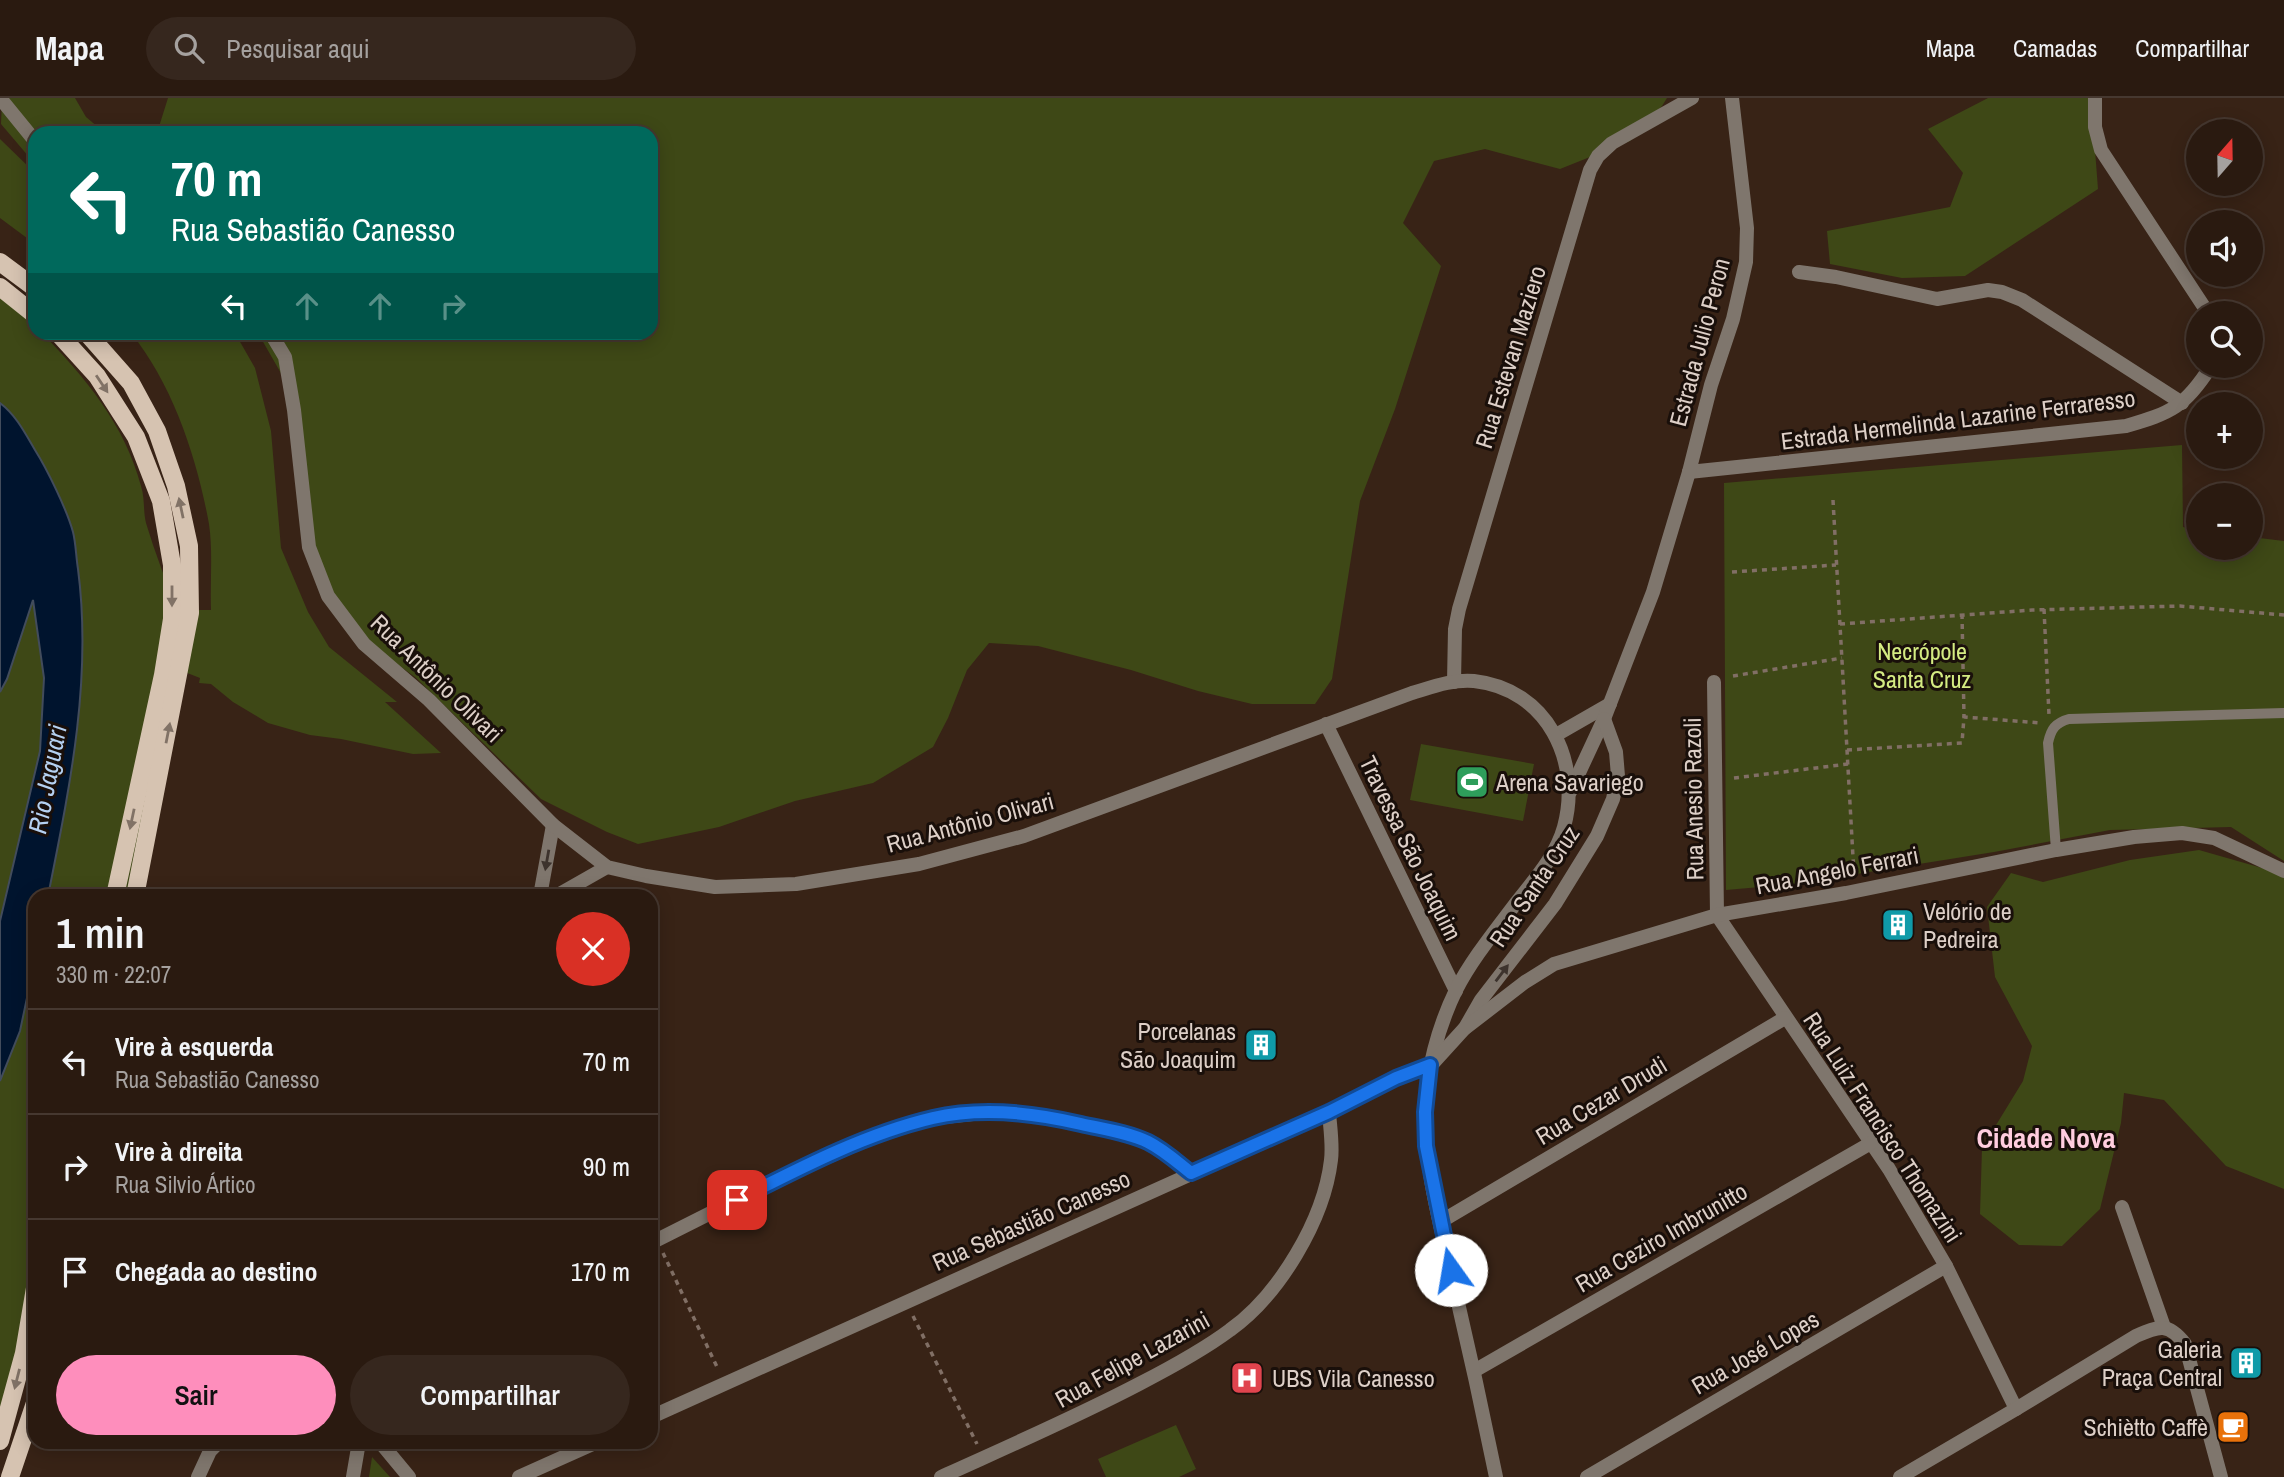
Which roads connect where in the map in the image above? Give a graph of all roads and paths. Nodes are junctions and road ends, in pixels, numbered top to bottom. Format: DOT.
graph roads {
  1 [pos="0,98"];
  2 [pos="1692,98"];
  3 [pos="1732,98"];
  4 [pos="2095,98"];
  5 [pos="28,132"];
  6 [pos="0,261"];
  7 [pos="1799,272"];
  8 [pos="28,283"];
  9 [pos="0,287"];
  10 [pos="2200,301"];
  11 [pos="28,309"];
  12 [pos="64,340"];
  13 [pos="93,340"];
  14 [pos="275,340"];
  15 [pos="2202,378"];
  16 [pos="2182,403"];
  17 [pos="1689,472"];
  18 [pos="1833,500"];
  19 [pos="1836,565"];
  20 [pos="1732,572"];
  21 [pos="2044,609"];
  22 [pos="1962,614"];
  23 [pos="2284,615"];
  24 [pos="1840,624"];
  25 [pos="1842,658"];
  26 [pos="1733,676"];
  27 [pos="1454,682"];
  28 [pos="1714,682"];
  29 [pos="1610,704"];
  30 [pos="2284,713"];
  31 [pos="1964,717"];
  32 [pos="1604,719"];
  33 [pos="1326,724"];
  34 [pos="1556,735"];
  35 [pos="1847,750"];
  36 [pos="1848,764"];
  37 [pos="1734,778"];
  38 [pos="1570,792"];
  39 [pos="554,825"];
  40 [pos="2056,850"];
  41 [pos="607,867"];
  42 [pos="2284,871"];
  43 [pos="117,889"];
  44 [pos="136,889"];
  45 [pos="541,889"];
  46 [pos="568,889"];
  47 [pos="1855,891"];
  48 [pos="1717,915"];
  49 [pos="1455,991"];
  50 [pos="1785,1018"];
  51 [pos="1464,1029"];
  52 [pos="1430,1065"];
  53 [pos="1329,1112"];
  54 [pos="1871,1143"];
  55 [pos="1191,1173"];
  56 [pos="2122,1207"];
  57 [pos="1440,1222"];
  58 [pos="658,1240"];
  59 [pos="658,1250"];
  60 [pos="1946,1266"];
  61 [pos="906,1302"];
  62 [pos="2164,1327"];
  63 [pos="28,1329"];
  64 [pos="1474,1371"];
  65 [pos="725,1384"];
  66 [pos="2016,1409"];
  67 [pos="658,1414"];
  68 [pos="28,1424"];
  69 [pos="0,1441"];
  70 [pos="212,1449"];
  71 [pos="358,1449"];
  72 [pos="386,1449"];
  73 [pos="581,1449"];
  74 [pos="983,1458"];
  75 [pos="10,1477"];
  76 [pos="198,1477"];
  77 [pos="353,1477"];
  78 [pos="410,1477"];
  79 [pos="519,1477"];
  80 [pos="940,1477"];
  81 [pos="1496,1477"];
  82 [pos="1587,1477"];
  83 [pos="1900,1477"];
  84 [pos="2221,1477"];
  1 -- 5 [label="street"];
  2 -- 27 [label="street, Rua Estevan Maziero"];
  3 -- 17 [label="street, Estrada Julio Peron"];
  4 -- 10 [label="street"];
  6 -- 8 [label="main road"];
  7 -- 16 [label="street"];
  9 -- 11 [label="main road"];
  12 -- 43 [label="main road, one-way"];
  44 -- 13 [label="main road, one-way"];
  14 -- 39 [label="street, Rua Antônio Olivari"];
  15 -- 16 [label="street, Estrada Hermelinda Lazarine Ferraresso"];
  16 -- 17 [label="street, Estrada Hermelinda Lazarine Ferraresso"];
  17 -- 29 [label="street, Estrada Julio Peron"];
  18 -- 19 [label="path"];
  19 -- 20 [label="path"];
  19 -- 24 [label="path"];
  21 -- 22 [label="path"];
  21 -- 23 [label="path"];
  21 -- 31 [label="path"];
  22 -- 24 [label="path"];
  22 -- 31 [label="path"];
  24 -- 25 [label="path"];
  25 -- 26 [label="path"];
  25 -- 35 [label="path"];
  27 -- 33 [label="street, Rua Antônio Olivari"];
  27 -- 34 [label="street, Rua Antônio Olivari"];
  28 -- 48 [label="street, Rua Anesio Razoli"];
  29 -- 32 [label="street, Estrada Julio Peron"];
  29 -- 34 [label="street"];
  30 -- 40 [label="lane"];
  31 -- 35 [label="path"];
  32 -- 38 [label="street, Estrada Julio Peron"];
  51 -- 32 [label="street, Rua Santa Cruz, one-way"];
  33 -- 41 [label="street, Rua Antônio Olivari"];
  33 -- 49 [label="street, Travessa São Joaquim"];
  34 -- 38 [label="street, Rua Antônio Olivari"];
  35 -- 36 [label="path"];
  36 -- 37 [label="path"];
  36 -- 47 [label="path"];
  38 -- 49 [label="street, Rua Antônio Olivari"];
  39 -- 41 [label="street, Rua Antônio Olivari"];
  39 -- 45 [label="street, one-way"];
  40 -- 42 [label="street, Rua Angelo Ferrari"];
  40 -- 47 [label="street, Rua Angelo Ferrari"];
  41 -- 46 [label="street"];
  47 -- 48 [label="street, Rua Angelo Ferrari"];
  48 -- 50 [label="street, Rua Luiz Francisco Thomazini"];
  48 -- 51 [label="street, Rua Angelo Ferrari"];
  49 -- 52 [label="street, Rua Antônio Olivari"];
  50 -- 54 [label="street, Rua Luiz Francisco Thomazini"];
  50 -- 57 [label="street, Rua Cezar Drudi"];
  51 -- 52 [label="street, Rua Angelo Ferrari"];
  52 -- 53 [label="street, Rua Sebastião Canesso"];
  52 -- 57 [label="street, Rua Antônio Olivari"];
  53 -- 55 [label="street, Rua Sebastião Canesso"];
  53 -- 74 [label="street, Rua Felipe Lazarini"];
  54 -- 60 [label="street, Rua Luiz Francisco Thomazini"];
  54 -- 64 [label="street, Rua Ceziro Imbrunitto"];
  55 -- 58 [label="street"];
  55 -- 61 [label="street, Rua Sebastião Canesso"];
  56 -- 62 [label="street"];
  57 -- 64 [label="street, Rua Antônio Olivari"];
  59 -- 65 [label="path"];
  60 -- 66 [label="street, Rua Luiz Francisco Thomazini"];
  60 -- 82 [label="street, Rua José Lopes"];
  61 -- 65 [label="street, Rua Sebastião Canesso"];
  61 -- 74 [label="path"];
  62 -- 66 [label="street"];
  62 -- 84 [label="street"];
  63 -- 69 [label="main road, one-way"];
  64 -- 81 [label="street, Rua Antônio Olivari"];
  65 -- 67 [label="street, Rua Sebastião Canesso"];
  66 -- 83 [label="street"];
  68 -- 75 [label="main road"];
  70 -- 76 [label="street"];
  71 -- 77 [label="street"];
  72 -- 78 [label="street"];
  73 -- 79 [label="street"];
  74 -- 80 [label="street, Rua Felipe Lazarini"];
}
